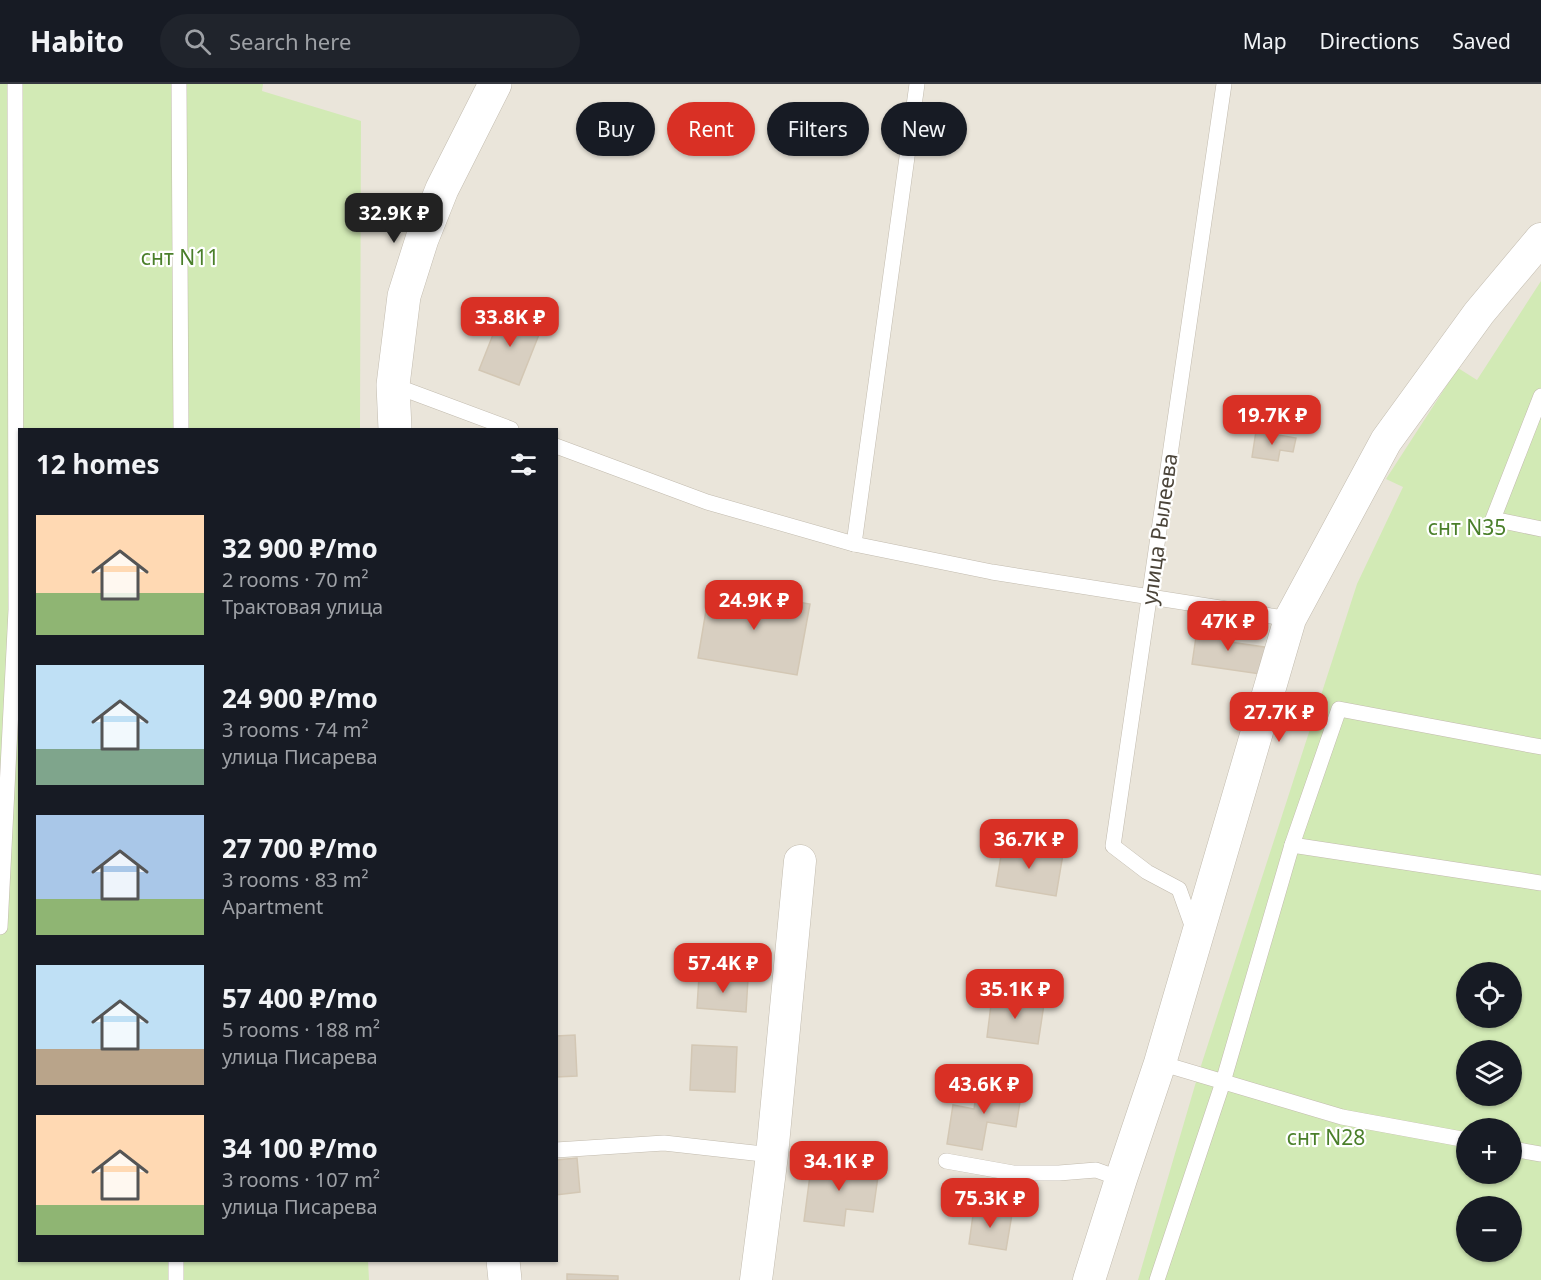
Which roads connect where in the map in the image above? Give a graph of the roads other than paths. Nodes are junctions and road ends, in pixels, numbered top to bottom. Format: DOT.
graph roads {
  1 [pos="15,84"];
  2 [pos="179,84"];
  3 [pos="495,84"];
  4 [pos="917,84"];
  5 [pos="1224,84"];
  6 [pos="1541,239"];
  7 [pos="393,385"];
  8 [pos="1541,396"];
  9 [pos="180,428"];
  10 [pos="395,428"];
  11 [pos="508,428"];
  12 [pos="558,447"];
  13 [pos="1541,529"];
  14 [pos="854,544"];
  15 [pos="1149,597"];
  16 [pos="0,610"];
  17 [pos="18,610"];
  18 [pos="1290,619"];
  19 [pos="1541,747"];
  20 [pos="1292,845"];
  21 [pos="800,861"];
  22 [pos="1541,883"];
  23 [pos="0,927"];
  24 [pos="1196,937"];
  25 [pos="1160,1063"];
  26 [pos="1223,1082"];
  27 [pos="1456,1138"];
  28 [pos="558,1150"];
  29 [pos="1522,1151"];
  30 [pos="1541,1154"];
  31 [pos="772,1155"];
  32 [pos="946,1161"];
  33 [pos="1121,1179"];
  34 [pos="176,1262"];
  35 [pos="503,1262"];
  36 [pos="176,1280"];
  37 [pos="505,1280"];
  38 [pos="756,1280"];
  39 [pos="1089,1280"];
  40 [pos="1156,1280"];
  1 -- 17 [label="lane"];
  2 -- 9 [label="lane"];
  3 -- 7 [label="street"];
  4 -- 14 [label="lane"];
  5 -- 15 [label="lane, улица Рылеева"];
  6 -- 18 [label="street"];
  7 -- 10 [label="street"];
  7 -- 11 [label="lane"];
  8 -- 13 [label="lane"];
  12 -- 14 [label="lane"];
  14 -- 15 [label="lane"];
  15 -- 18 [label="lane"];
  15 -- 24 [label="lane, улица Рылеева"];
  16 -- 17 [label="lane"];
  17 -- 23 [label="lane"];
  18 -- 24 [label="street"];
  19 -- 20 [label="lane"];
  20 -- 22 [label="lane"];
  20 -- 26 [label="lane"];
  21 -- 31 [label="street"];
  24 -- 25 [label="street"];
  25 -- 26 [label="lane"];
  25 -- 33 [label="street"];
  26 -- 27 [label="lane"];
  26 -- 40 [label="lane"];
  28 -- 31 [label="lane"];
  29 -- 30 [label="lane"];
  31 -- 38 [label="street"];
  32 -- 33 [label="lane"];
  33 -- 39 [label="street"];
  34 -- 36 [label="lane"];
  35 -- 37 [label="street"];
}
